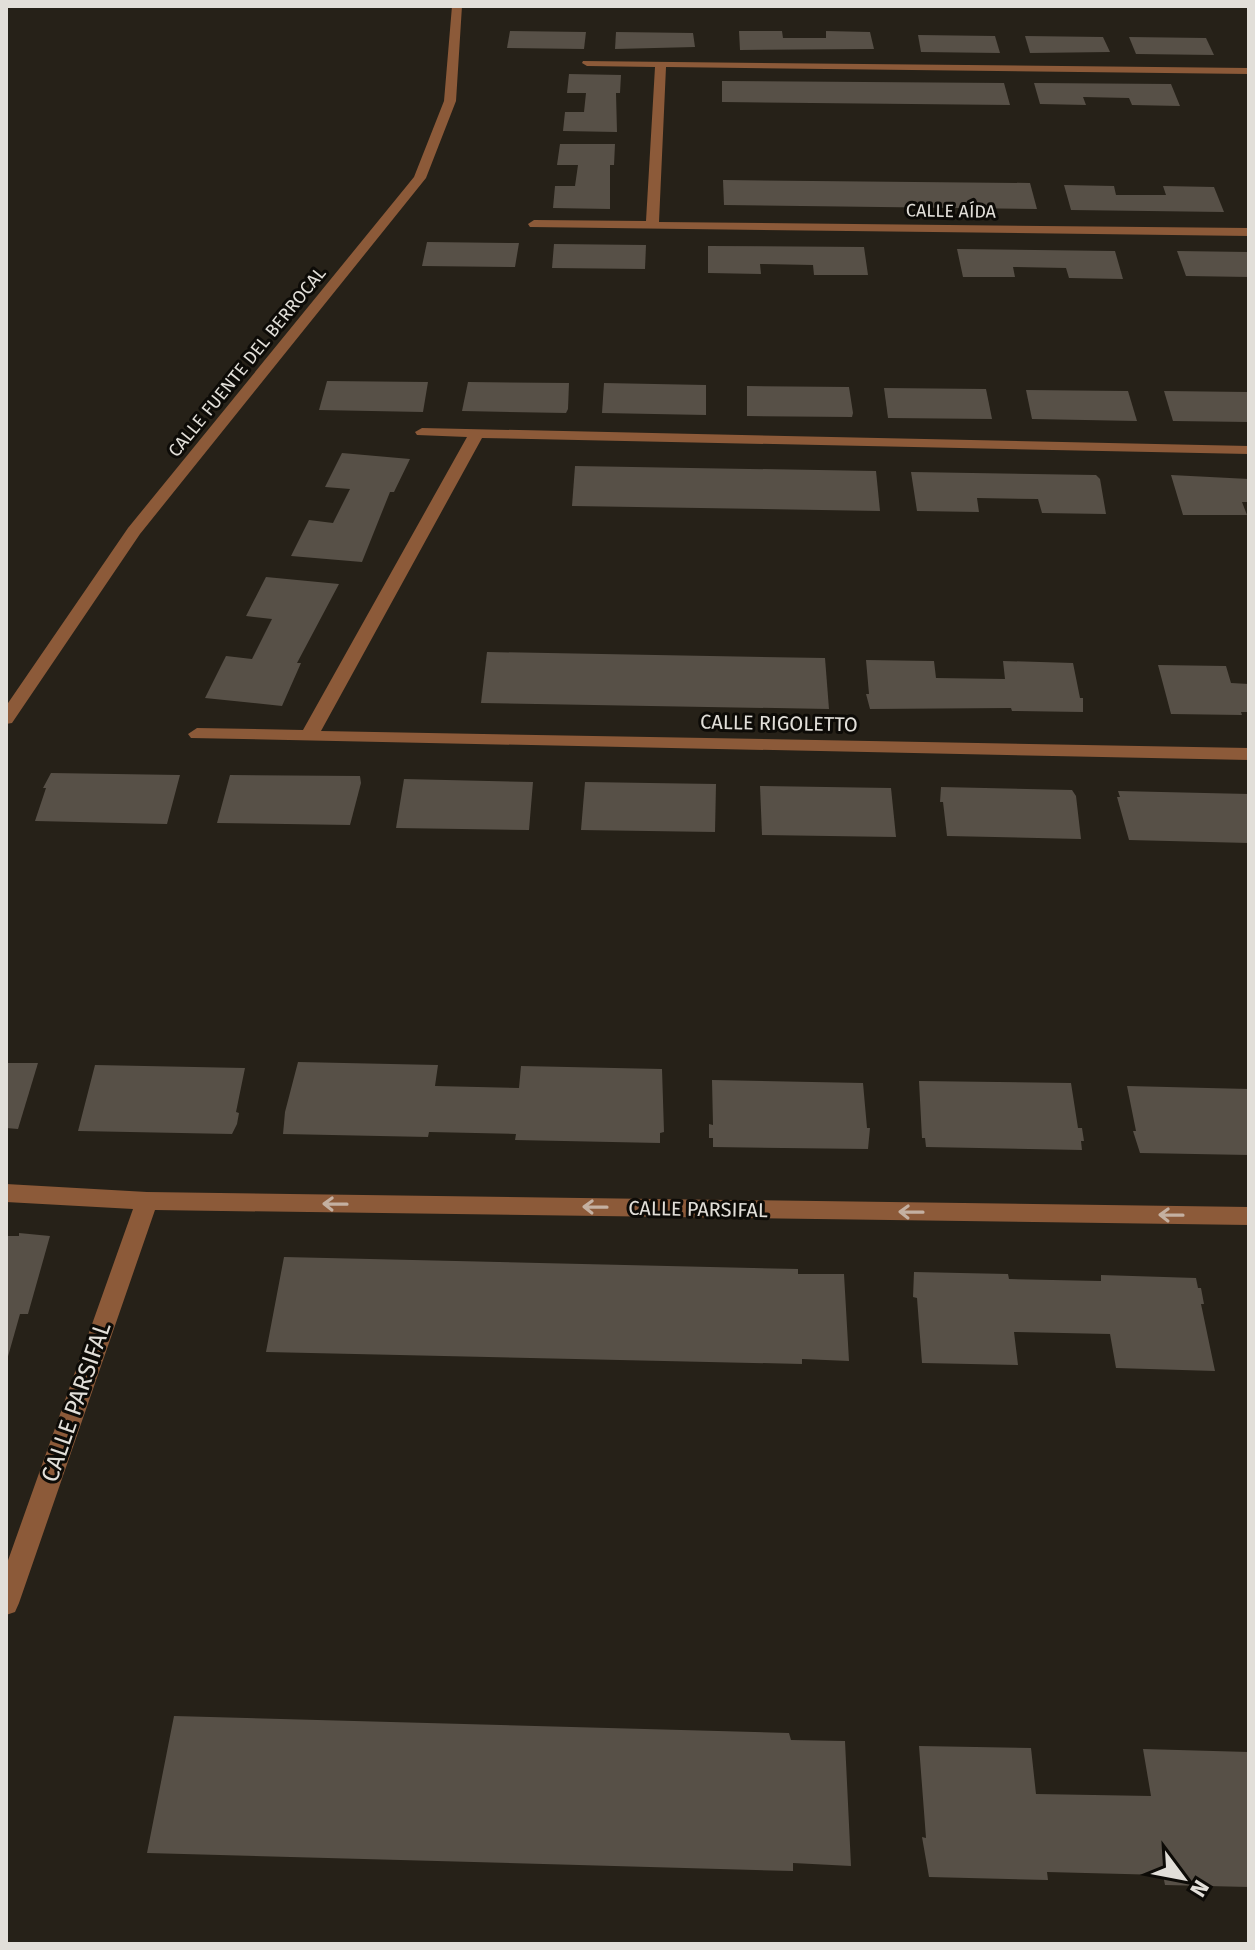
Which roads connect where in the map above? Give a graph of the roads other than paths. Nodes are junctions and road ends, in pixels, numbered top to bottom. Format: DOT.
graph roads {
  1 [pos="457,6"];
  2 [pos="587,63"];
  3 [pos="661,64"];
  4 [pos="1249,71"];
  5 [pos="534,224"];
  6 [pos="652,226"];
  7 [pos="1249,232"];
  8 [pos="422,432"];
  9 [pos="477,433"];
  10 [pos="1249,450"];
  11 [pos="6,719"];
  12 [pos="197,734"];
  13 [pos="309,736"];
  14 [pos="1249,754"];
  15 [pos="6,1193"];
  16 [pos="147,1201"];
  17 [pos="1249,1216"];
  18 [pos="6,1603"];
  1 -- 11 [label="street, CALLE FUENTE DEL BERROCAL"];
  2 -- 3 [label="street"];
  3 -- 4 [label="street"];
  3 -- 6 [label="street"];
  5 -- 6 [label="street, CALLE AÍDA"];
  6 -- 7 [label="street, CALLE AÍDA"];
  8 -- 9 [label="street"];
  9 -- 10 [label="street"];
  9 -- 13 [label="street"];
  12 -- 13 [label="street, CALLE RIGOLETTO"];
  13 -- 14 [label="street, CALLE RIGOLETTO"];
  15 -- 16 [label="street, CALLE PARSIFAL"];
  17 -- 16 [label="street, CALLE PARSIFAL, one-way"];
  16 -- 18 [label="street, CALLE PARSIFAL"];
}
